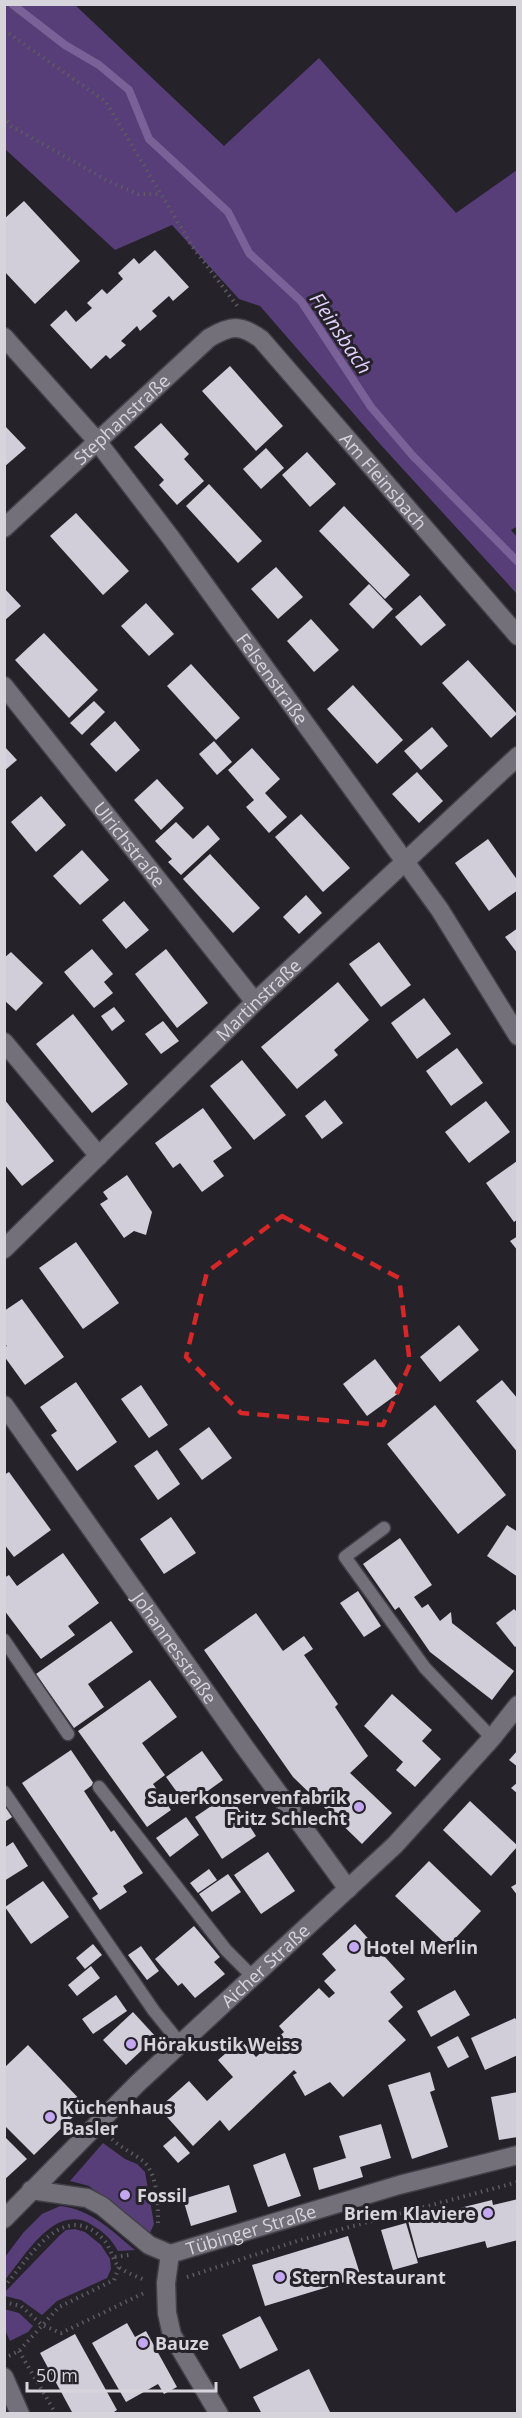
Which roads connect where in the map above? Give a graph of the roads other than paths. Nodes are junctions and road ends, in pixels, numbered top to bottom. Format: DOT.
graph roads {
  1 [pos="245,321"];
  2 [pos="4,337"];
  3 [pos="98,441"];
  4 [pos="4,528"];
  5 [pos="518,636"];
  6 [pos="4,686"];
  7 [pos="518,756"];
  8 [pos="405,860"];
  9 [pos="255,1002"];
  10 [pos="518,1036"];
  11 [pos="4,1042"];
  12 [pos="99,1156"];
  13 [pos="4,1249"];
  14 [pos="4,1405"];
  15 [pos="384,1528"];
  16 [pos="4,1640"];
  17 [pos="518,1705"];
  18 [pos="68,1734"];
  19 [pos="492,1738"];
  20 [pos="99,1787"];
  21 [pos="4,1792"];
  22 [pos="348,1889"];
  23 [pos="252,1976"];
  24 [pos="180,2043"];
  25 [pos="518,2155"];
  26 [pos="31,2190"];
  27 [pos="4,2219"];
  28 [pos="170,2254"];
  29 [pos="4,2377"];
  30 [pos="20,2414"];
  31 [pos="219,2414"];
  1 -- 3 [label="street, Stephanstraße"];
  1 -- 5 [label="street, Am Fleinsbach"];
  2 -- 3 [label="street, Felsenstraße"];
  3 -- 4 [label="street, Stephanstraße"];
  3 -- 8 [label="street, Felsenstraße"];
  6 -- 9 [label="street, Ulrichstraße"];
  7 -- 8 [label="street, Martinstraße"];
  8 -- 9 [label="street, Martinstraße"];
  8 -- 10 [label="street, Felsenstraße"];
  9 -- 12 [label="street, Martinstraße"];
  11 -- 12 [label="street"];
  12 -- 13 [label="street, Martinstraße"];
  14 -- 22 [label="street, Johannesstraße"];
  15 -- 19 [label="lane"];
  16 -- 18 [label="lane"];
  17 -- 19 [label="street, Aicher Straße"];
  19 -- 22 [label="street, Aicher Straße"];
  20 -- 23 [label="lane"];
  21 -- 24 [label="lane"];
  22 -- 23 [label="street, Aicher Straße"];
  23 -- 24 [label="street, Aicher Straße"];
  24 -- 26 [label="street, Aicher Straße"];
  25 -- 28 [label="street, Tübinger Straße"];
  26 -- 27 [label="street, Aicher Straße"];
  26 -- 28 [label="street, Tübinger Straße"];
  28 -- 31 [label="street"];
  29 -- 30 [label="street"];
}
